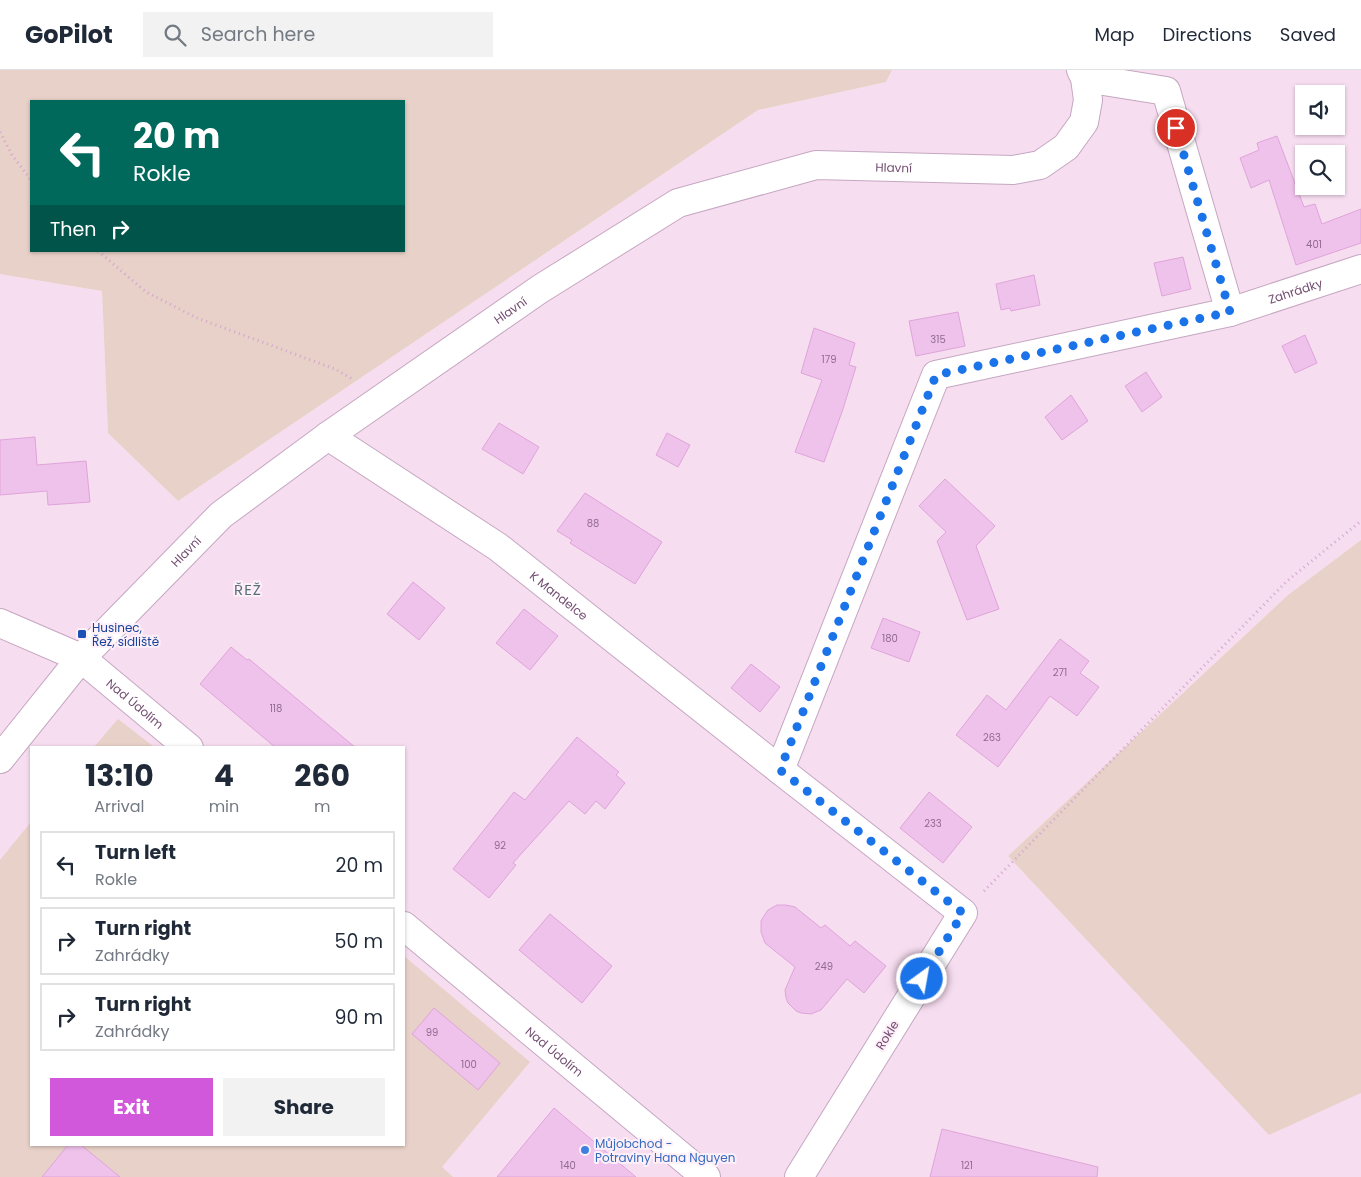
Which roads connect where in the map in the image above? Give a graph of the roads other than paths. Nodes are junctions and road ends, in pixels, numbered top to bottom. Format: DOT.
graph roads {
  1 [pos="1087,72"];
  2 [pos="1361,270"];
  3 [pos="1230,312"];
  4 [pos="328,436"];
  5 [pos="0,622"];
  6 [pos="81,658"];
  7 [pos="187,746"];
  8 [pos="0,759"];
  9 [pos="780,770"];
  10 [pos="405,927"];
  11 [pos="706,1177"];
  12 [pos="799,1177"];
  1 -- 3 [label="street"];
  1 -- 4 [label="street, Hlavní"];
  2 -- 3 [label="street, Zahrádky"];
  3 -- 9 [label="street, Zahrádky"];
  4 -- 6 [label="street, Hlavní"];
  4 -- 9 [label="street, K Mandelce"];
  5 -- 6 [label="street, Nad Údolím"];
  6 -- 7 [label="street, Nad Údolím"];
  6 -- 8 [label="street, Hlavní"];
  9 -- 12 [label="street, Rokle"];
  10 -- 11 [label="street, Nad Údolím"];
}
